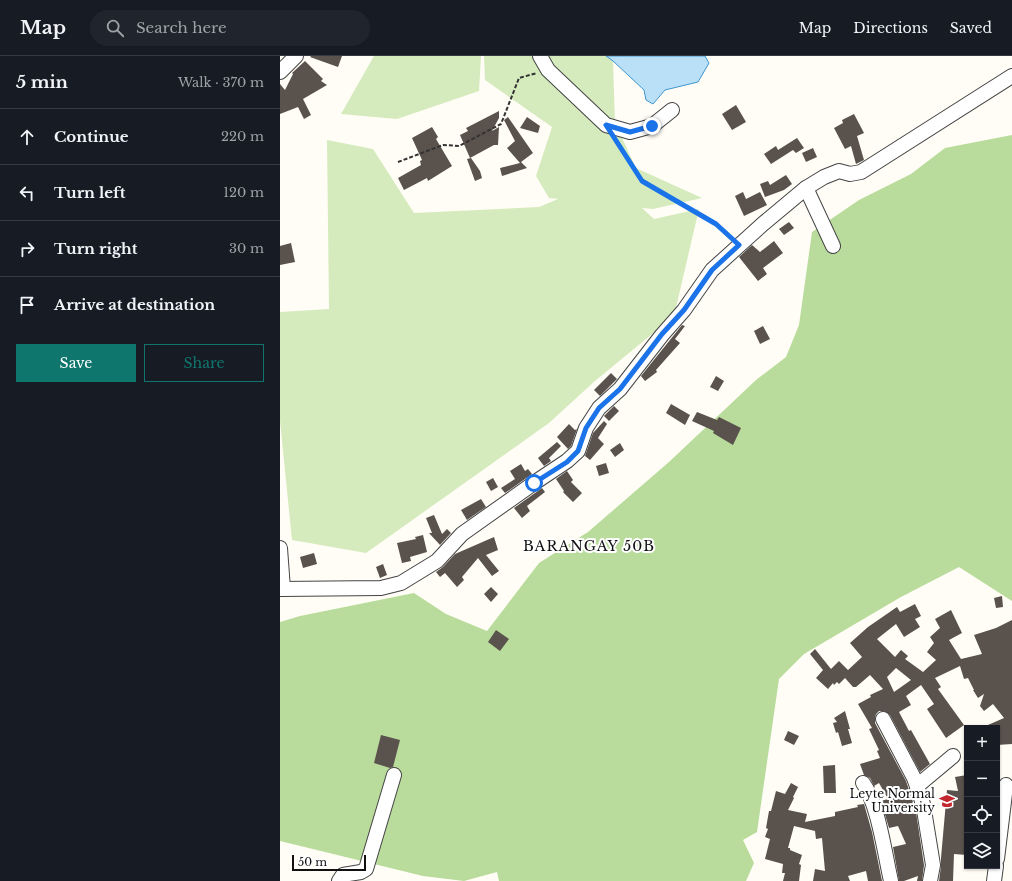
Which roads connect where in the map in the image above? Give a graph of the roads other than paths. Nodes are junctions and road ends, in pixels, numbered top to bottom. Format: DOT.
graph roads {
  1 [pos="296,56"];
  2 [pos="540,56"];
  3 [pos="280,72"];
  4 [pos="1012,76"];
  5 [pos="672,110"];
  6 [pos="806,188"];
  7 [pos="833,246"];
  8 [pos="280,548"];
  9 [pos="282,589"];
  10 [pos="883,718"];
  11 [pos="953,756"];
  12 [pos="394,775"];
  13 [pos="863,783"];
  14 [pos="1006,785"];
  15 [pos="917,786"];
  16 [pos="1000,835"];
  17 [pos="996,869"];
  18 [pos="339,881"];
  19 [pos="891,881"];
  20 [pos="930,881"];
  21 [pos="994,881"];
  1 -- 3 [label="street"];
  2 -- 5 [label="street"];
  4 -- 6 [label="street"];
  6 -- 7 [label="street"];
  6 -- 9 [label="street"];
  8 -- 9 [label="street"];
  10 -- 15 [label="street"];
  11 -- 15 [label="street"];
  12 -- 18 [label="street"];
  13 -- 19 [label="street"];
  14 -- 16 [label="street"];
  15 -- 20 [label="street"];
  17 -- 21 [label="street"];
}
